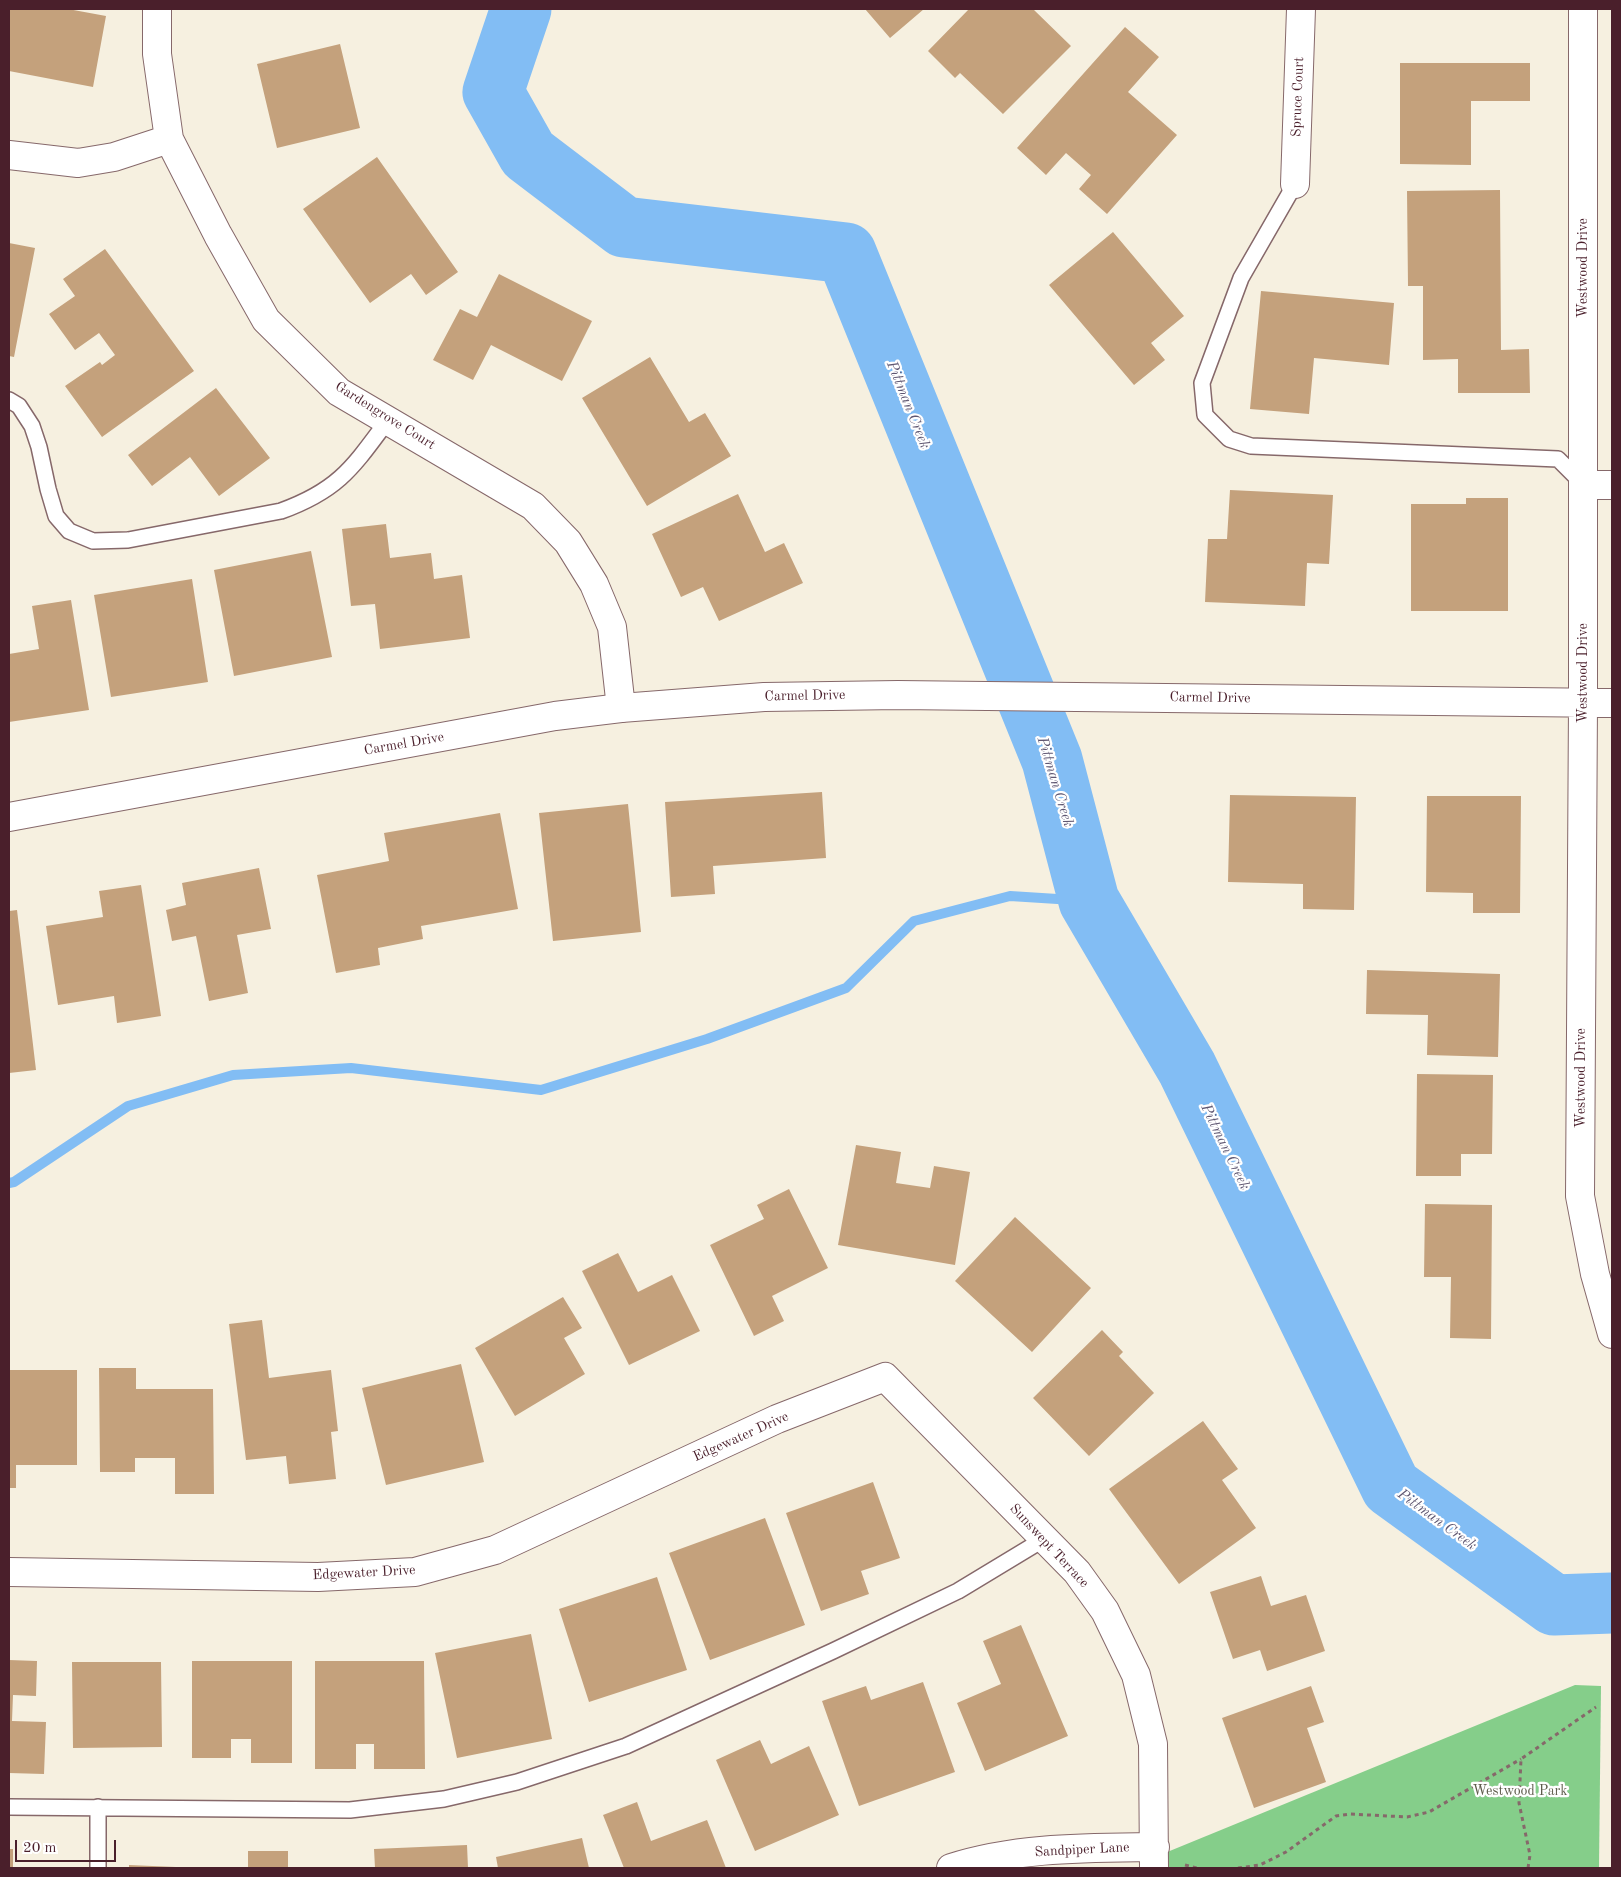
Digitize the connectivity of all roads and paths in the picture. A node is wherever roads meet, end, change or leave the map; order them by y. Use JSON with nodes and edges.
{"nodes":[{"id":1,"x":157,"y":9,"type":"edge"},
{"id":2,"x":1301,"y":9,"type":"edge"},
{"id":3,"x":1583,"y":9,"type":"edge"},
{"id":4,"x":169,"y":139,"type":"junction"},
{"id":5,"x":9,"y":155,"type":"edge"},
{"id":6,"x":1295,"y":184,"type":"joint"},
{"id":7,"x":9,"y":400,"type":"edge"},
{"id":8,"x":388,"y":420,"type":"junction"},
{"id":9,"x":1583,"y":485,"type":"junction"},
{"id":10,"x":1612,"y":485,"type":"edge"},
{"id":11,"x":1583,"y":703,"type":"junction"},
{"id":12,"x":1612,"y":703,"type":"edge"},
{"id":13,"x":621,"y":708,"type":"junction"},
{"id":14,"x":9,"y":817,"type":"edge"},
{"id":15,"x":1612,"y":1334,"type":"edge"},
{"id":16,"x":861,"y":1386,"type":"joint"},
{"id":17,"x":1044,"y":1539,"type":"junction"},
{"id":18,"x":9,"y":1572,"type":"edge"},
{"id":19,"x":1596,"y":1707,"type":"dead end"},
{"id":20,"x":1521,"y":1759,"type":"junction"},
{"id":21,"x":9,"y":1807,"type":"edge"},
{"id":22,"x":98,"y":1807,"type":"junction"},
{"id":23,"x":1154,"y":1857,"type":"edge"},
{"id":24,"x":98,"y":1868,"type":"edge"},
{"id":25,"x":951,"y":1868,"type":"edge"},
{"id":26,"x":1238,"y":1868,"type":"edge"},
{"id":27,"x":1528,"y":1868,"type":"edge"}],
"edges":[{"from":1,"to":4,"type":"street","name":"Gardengrove Court"},
{"from":2,"to":6,"type":"street","name":"Spruce Court"},
{"from":3,"to":9,"type":"street","name":"Westwood Drive"},
{"from":4,"to":5,"type":"street"},
{"from":4,"to":8,"type":"street","name":"Gardengrove Court"},
{"from":6,"to":9,"type":"lane"},
{"from":7,"to":8,"type":"lane"},
{"from":8,"to":13,"type":"street","name":"Gardengrove Court"},
{"from":9,"to":10,"type":"street"},
{"from":9,"to":11,"type":"street","name":"Westwood Drive"},
{"from":11,"to":12,"type":"street","name":"Carmel Drive"},
{"from":11,"to":13,"type":"street","name":"Carmel Drive"},
{"from":11,"to":15,"type":"street","name":"Westwood Drive"},
{"from":13,"to":14,"type":"street","name":"Carmel Drive"},
{"from":16,"to":17,"type":"street","name":"Sunswept Terrace"},
{"from":16,"to":18,"type":"street","name":"Edgewater Drive"},
{"from":17,"to":22,"type":"lane"},
{"from":17,"to":23,"type":"street","name":"Sunswept Terrace"},
{"from":19,"to":20,"type":"path"},
{"from":20,"to":26,"type":"path"},
{"from":20,"to":27,"type":"path"},
{"from":21,"to":22,"type":"lane"},
{"from":22,"to":24,"type":"lane"},
{"from":23,"to":25,"type":"street","name":"Sandpiper Lane"}]}
